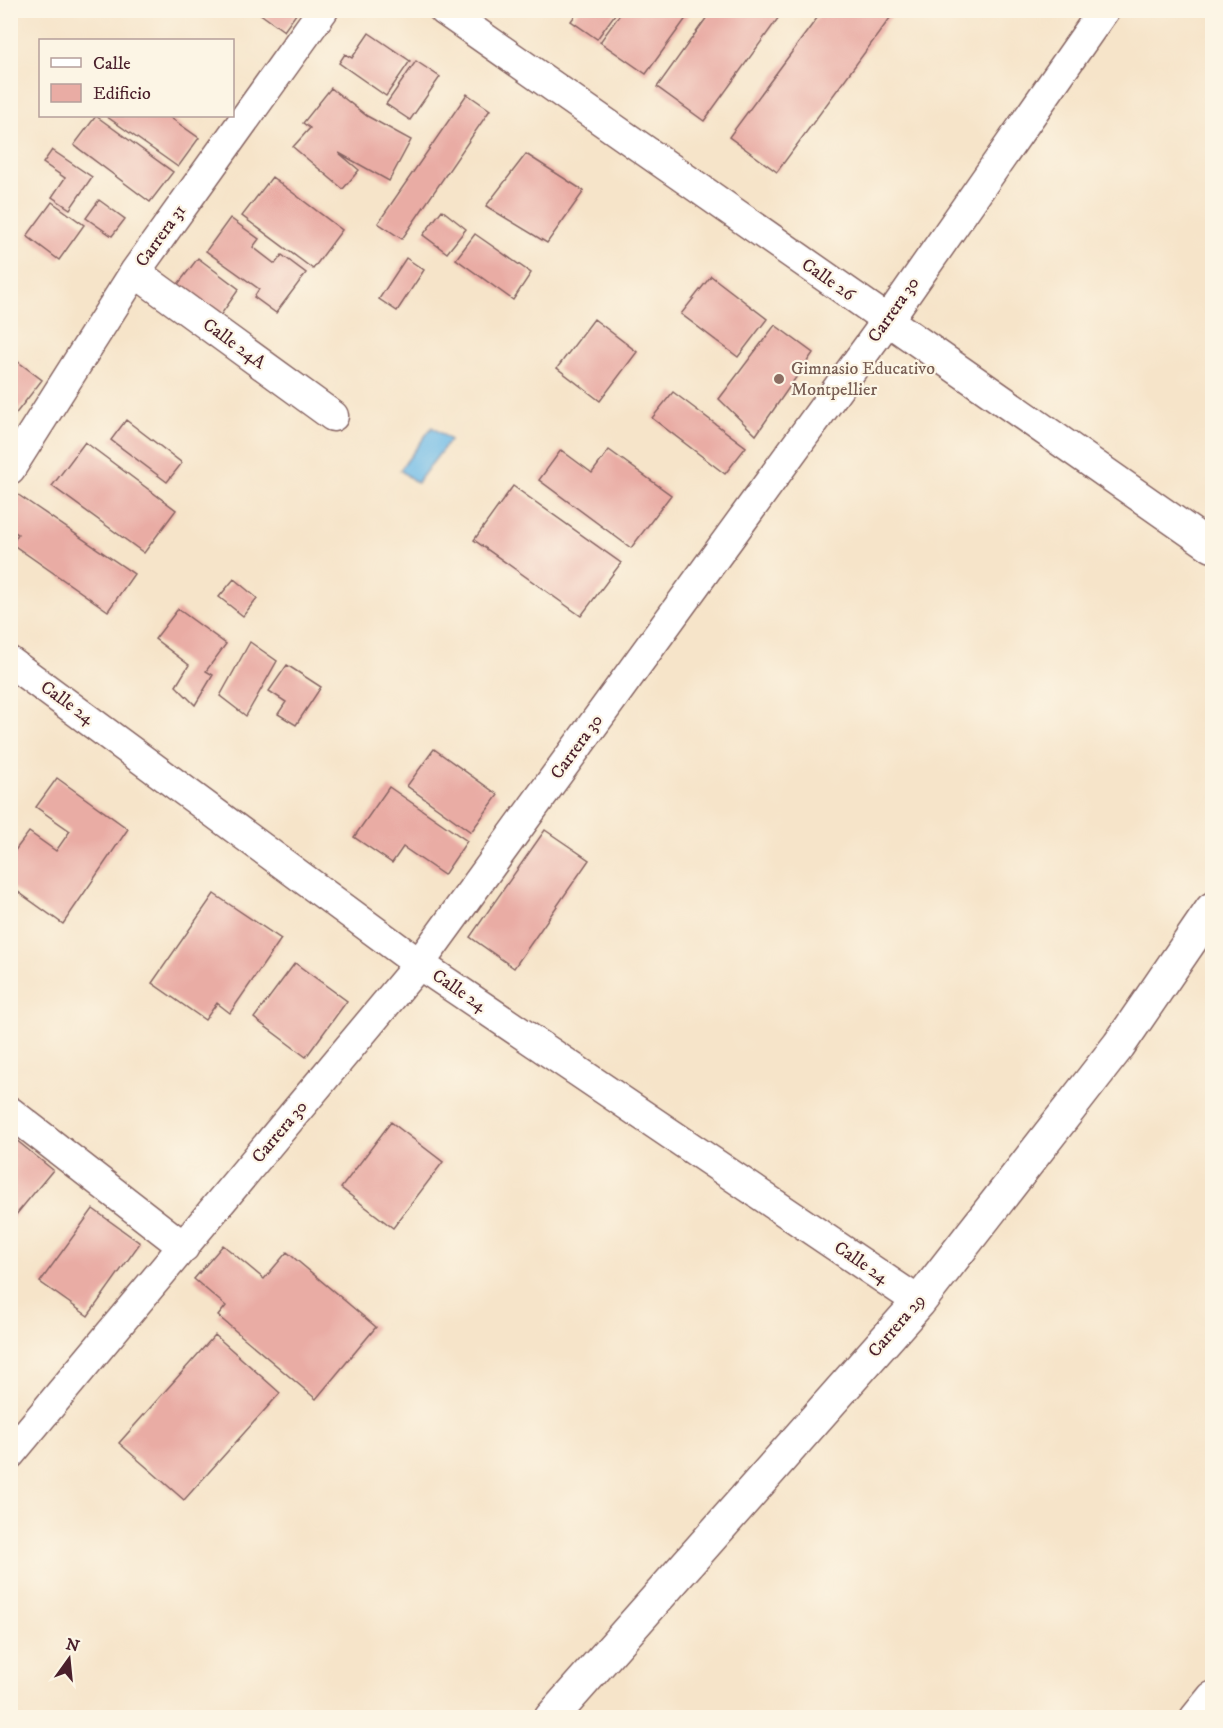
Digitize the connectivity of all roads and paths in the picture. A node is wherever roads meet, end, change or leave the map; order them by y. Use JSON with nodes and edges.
{"nodes":[{"id":1,"x":323,"y":10,"type":"edge"},
{"id":2,"x":444,"y":10,"type":"edge"},
{"id":3,"x":1104,"y":10,"type":"edge"},
{"id":4,"x":135,"y":272,"type":"junction"},
{"id":5,"x":887,"y":321,"type":"junction"},
{"id":6,"x":333,"y":416,"type":"dead end"},
{"id":7,"x":10,"y":469,"type":"edge"},
{"id":8,"x":1212,"y":548,"type":"edge"},
{"id":9,"x":10,"y":662,"type":"edge"},
{"id":10,"x":1212,"y":909,"type":"edge"},
{"id":11,"x":419,"y":964,"type":"junction"},
{"id":12,"x":10,"y":1112,"type":"edge"},
{"id":13,"x":184,"y":1247,"type":"junction"},
{"id":14,"x":919,"y":1302,"type":"junction"},
{"id":15,"x":10,"y":1454,"type":"edge"},
{"id":16,"x":1212,"y":1697,"type":"edge"},
{"id":17,"x":551,"y":1718,"type":"edge"},
{"id":18,"x":1195,"y":1718,"type":"edge"}],
"edges":[{"from":1,"to":4,"type":"street","name":"Carrera 31"},
{"from":2,"to":5,"type":"street","name":"Calle 26"},
{"from":3,"to":5,"type":"street","name":"Carrera 30"},
{"from":4,"to":6,"type":"street","name":"Calle 24A"},
{"from":4,"to":7,"type":"street","name":"Carrera 31"},
{"from":5,"to":8,"type":"street","name":"Calle 26"},
{"from":5,"to":11,"type":"street","name":"Carrera 30"},
{"from":9,"to":11,"type":"street","name":"Calle 24"},
{"from":10,"to":14,"type":"street","name":"Carrera 29"},
{"from":11,"to":13,"type":"street","name":"Carrera 30"},
{"from":11,"to":14,"type":"street","name":"Calle 24"},
{"from":12,"to":13,"type":"street"},
{"from":13,"to":15,"type":"street","name":"Carrera 30"},
{"from":14,"to":17,"type":"street","name":"Carrera 29"},
{"from":16,"to":18,"type":"street"}]}
